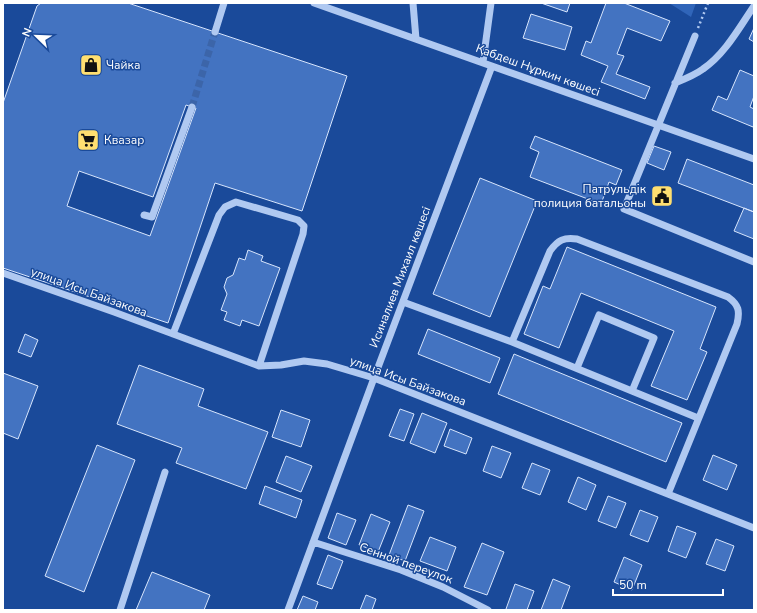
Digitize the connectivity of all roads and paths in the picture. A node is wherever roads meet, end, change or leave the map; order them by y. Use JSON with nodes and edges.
{"nodes":[{"id":1,"x":224,"y":3,"type":"edge"},
{"id":2,"x":314,"y":3,"type":"edge"},
{"id":3,"x":413,"y":3,"type":"edge"},
{"id":4,"x":491,"y":3,"type":"edge"},
{"id":5,"x":708,"y":3,"type":"edge"},
{"id":6,"x":754,"y":6,"type":"edge"},
{"id":7,"x":215,"y":32,"type":"tunnel mouth"},
{"id":8,"x":695,"y":36,"type":"joint"},
{"id":9,"x":416,"y":39,"type":"junction"},
{"id":10,"x":483,"y":62,"type":"junction"},
{"id":11,"x":492,"y":66,"type":"junction"},
{"id":12,"x":676,"y":83,"type":"junction"},
{"id":13,"x":192,"y":107,"type":"tunnel mouth"},
{"id":14,"x":658,"y":125,"type":"junction"},
{"id":15,"x":754,"y":159,"type":"edge"},
{"id":16,"x":144,"y":215,"type":"dead end"},
{"id":17,"x":754,"y":262,"type":"edge"},
{"id":18,"x":3,"y":273,"type":"edge"},
{"id":19,"x":403,"y":302,"type":"junction"},
{"id":20,"x":173,"y":334,"type":"junction"},
{"id":21,"x":512,"y":342,"type":"junction"},
{"id":22,"x":259,"y":366,"type":"junction"},
{"id":23,"x":577,"y":368,"type":"junction"},
{"id":24,"x":374,"y":378,"type":"junction"},
{"id":25,"x":632,"y":391,"type":"junction"},
{"id":26,"x":698,"y":418,"type":"junction"},
{"id":27,"x":165,"y":472,"type":"dead end"},
{"id":28,"x":668,"y":494,"type":"junction"},
{"id":29,"x":754,"y":528,"type":"edge"},
{"id":30,"x":313,"y":542,"type":"junction"},
{"id":31,"x":120,"y":610,"type":"edge"},
{"id":32,"x":288,"y":610,"type":"edge"},
{"id":33,"x":488,"y":610,"type":"edge"}],
"edges":[{"from":1,"to":7,"type":"street"},
{"from":2,"to":9,"type":"street","name":"Қабдеш Нұркин көшесі"},
{"from":3,"to":9,"type":"street"},
{"from":4,"to":10,"type":"street"},
{"from":5,"to":8,"type":"path"},
{"from":6,"to":12,"type":"street"},
{"from":8,"to":12,"type":"street"},
{"from":9,"to":10,"type":"street","name":"Қабдеш Нұркин көшесі"},
{"from":10,"to":11,"type":"street","name":"Қабдеш Нұркин көшесі"},
{"from":11,"to":14,"type":"street","name":"Қабдеш Нұркин көшесі"},
{"from":11,"to":19,"type":"street","name":"Исиналиев Михаил көшесі"},
{"from":12,"to":14,"type":"street"},
{"from":13,"to":16,"type":"street"},
{"from":14,"to":15,"type":"street","name":"Қабдеш Нұркин көшесі"},
{"from":14,"to":17,"type":"street"},
{"from":18,"to":20,"type":"street","name":"улица Исы Байзакова"},
{"from":19,"to":21,"type":"street"},
{"from":19,"to":24,"type":"street","name":"Исиналиев Михаил көшесі"},
{"from":20,"to":22,"type":"street","name":"улица Исы Байзакова"},
{"from":20,"to":22,"type":"street"},
{"from":21,"to":23,"type":"street"},
{"from":21,"to":26,"type":"street"},
{"from":22,"to":24,"type":"street","name":"улица Исы Байзакова"},
{"from":23,"to":25,"type":"street"},
{"from":23,"to":25,"type":"street"},
{"from":24,"to":28,"type":"street","name":"улица Исы Байзакова"},
{"from":24,"to":30,"type":"street","name":"Исиналиев Михаил көшесі"},
{"from":25,"to":26,"type":"street"},
{"from":26,"to":28,"type":"street"},
{"from":27,"to":31,"type":"street"},
{"from":28,"to":29,"type":"street","name":"улица Исы Байзакова"},
{"from":30,"to":32,"type":"street","name":"Исиналиев Михаил көшесі"},
{"from":30,"to":33,"type":"street","name":"Сенной переулок"}]}
